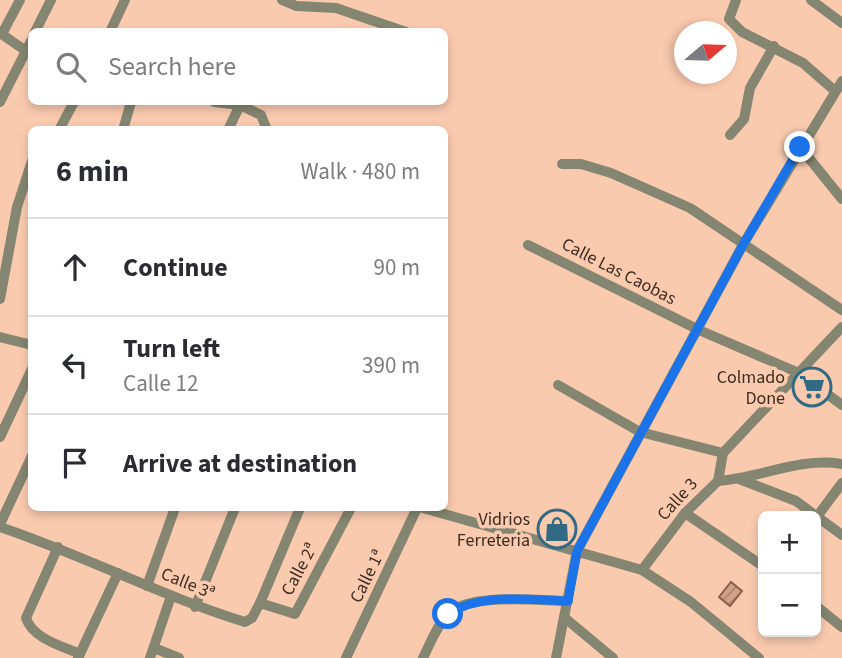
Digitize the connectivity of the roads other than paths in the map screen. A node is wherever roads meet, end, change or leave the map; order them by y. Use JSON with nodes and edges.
{"nodes":[{"id":1,"x":20,"y":0,"type":"edge"},
{"id":2,"x":51,"y":0,"type":"edge"},
{"id":3,"x":125,"y":0,"type":"edge"},
{"id":4,"x":282,"y":0,"type":"edge"},
{"id":5,"x":736,"y":0,"type":"edge"},
{"id":6,"x":811,"y":0,"type":"edge"},
{"id":7,"x":842,"y":23,"type":"edge"},
{"id":8,"x":37,"y":28,"type":"edge"},
{"id":9,"x":112,"y":28,"type":"edge"},
{"id":10,"x":394,"y":28,"type":"edge"},
{"id":11,"x":1,"y":33,"type":"edge"},
{"id":12,"x":774,"y":46,"type":"junction"},
{"id":13,"x":28,"y":47,"type":"edge"},
{"id":14,"x":26,"y":51,"type":"junction"},
{"id":15,"x":842,"y":81,"type":"edge"},
{"id":16,"x":835,"y":92,"type":"junction"},
{"id":17,"x":0,"y":102,"type":"edge"},
{"id":18,"x":72,"y":105,"type":"edge"},
{"id":19,"x":130,"y":105,"type":"edge"},
{"id":20,"x":240,"y":105,"type":"joint"},
{"id":21,"x":61,"y":126,"type":"edge"},
{"id":22,"x":124,"y":126,"type":"edge"},
{"id":23,"x":230,"y":126,"type":"edge"},
{"id":24,"x":265,"y":126,"type":"edge"},
{"id":25,"x":730,"y":135,"type":"dead end"},
{"id":26,"x":800,"y":147,"type":"junction"},
{"id":27,"x":562,"y":164,"type":"dead end"},
{"id":28,"x":28,"y":174,"type":"edge"},
{"id":29,"x":842,"y":199,"type":"edge"},
{"id":30,"x":744,"y":243,"type":"junction"},
{"id":31,"x":528,"y":245,"type":"dead end"},
{"id":32,"x":0,"y":299,"type":"edge"},
{"id":33,"x":842,"y":310,"type":"edge"},
{"id":34,"x":842,"y":327,"type":"edge"},
{"id":35,"x":699,"y":330,"type":"junction"},
{"id":36,"x":0,"y":338,"type":"edge"},
{"id":37,"x":28,"y":344,"type":"edge"},
{"id":38,"x":799,"y":373,"type":"junction"},
{"id":39,"x":28,"y":378,"type":"edge"},
{"id":40,"x":558,"y":385,"type":"dead end"},
{"id":41,"x":842,"y":405,"type":"edge"},
{"id":42,"x":640,"y":432,"type":"junction"},
{"id":43,"x":0,"y":437,"type":"edge"},
{"id":44,"x":723,"y":453,"type":"junction"},
{"id":45,"x":842,"y":464,"type":"edge"},
{"id":46,"x":28,"y":465,"type":"edge"},
{"id":47,"x":739,"y":479,"type":"junction"},
{"id":48,"x":718,"y":481,"type":"junction"},
{"id":49,"x":842,"y":484,"type":"edge"},
{"id":50,"x":174,"y":511,"type":"edge"},
{"id":51,"x":234,"y":511,"type":"edge"},
{"id":52,"x":299,"y":511,"type":"edge"},
{"id":53,"x":349,"y":511,"type":"edge"},
{"id":54,"x":416,"y":511,"type":"edge"},
{"id":55,"x":435,"y":511,"type":"edge"},
{"id":56,"x":809,"y":511,"type":"edge"},
{"id":57,"x":821,"y":512,"type":"edge"},
{"id":58,"x":685,"y":513,"type":"junction"},
{"id":59,"x":821,"y":520,"type":"edge"},
{"id":60,"x":0,"y":526,"type":"edge"},
{"id":61,"x":842,"y":535,"type":"edge"},
{"id":62,"x":58,"y":547,"type":"junction"},
{"id":63,"x":577,"y":551,"type":"junction"},
{"id":64,"x":758,"y":563,"type":"edge"},
{"id":65,"x":642,"y":570,"type":"junction"},
{"id":66,"x":118,"y":573,"type":"junction"},
{"id":67,"x":148,"y":586,"type":"junction"},
{"id":68,"x":171,"y":596,"type":"junction"},
{"id":69,"x":568,"y":601,"type":"junction"},
{"id":70,"x":260,"y":603,"type":"junction"},
{"id":71,"x":195,"y":607,"type":"junction"},
{"id":72,"x":821,"y":610,"type":"edge"},
{"id":73,"x":565,"y":618,"type":"junction"},
{"id":74,"x":842,"y":627,"type":"edge"},
{"id":75,"x":152,"y":653,"type":"edge"},
{"id":76,"x":79,"y":656,"type":"edge"},
{"id":77,"x":179,"y":658,"type":"edge"},
{"id":78,"x":346,"y":658,"type":"edge"},
{"id":79,"x":423,"y":658,"type":"edge"},
{"id":80,"x":556,"y":658,"type":"edge"},
{"id":81,"x":613,"y":658,"type":"edge"},
{"id":82,"x":759,"y":658,"type":"edge"}],
"edges":[{"from":1,"to":11,"type":"street"},
{"from":2,"to":8,"type":"street"},
{"from":3,"to":9,"type":"street"},
{"from":4,"to":10,"type":"street"},
{"from":5,"to":12,"type":"street"},
{"from":6,"to":7,"type":"street"},
{"from":11,"to":14,"type":"street"},
{"from":12,"to":16,"type":"street"},
{"from":12,"to":25,"type":"street"},
{"from":13,"to":14,"type":"street"},
{"from":14,"to":17,"type":"street"},
{"from":15,"to":16,"type":"street"},
{"from":16,"to":26,"type":"street"},
{"from":18,"to":21,"type":"street"},
{"from":19,"to":22,"type":"street"},
{"from":20,"to":23,"type":"street"},
{"from":20,"to":24,"type":"street"},
{"from":26,"to":29,"type":"street"},
{"from":26,"to":30,"type":"street"},
{"from":27,"to":30,"type":"street"},
{"from":28,"to":32,"type":"street"},
{"from":30,"to":33,"type":"street"},
{"from":30,"to":35,"type":"street"},
{"from":31,"to":35,"type":"street","name":"Calle Las Caobas"},
{"from":34,"to":38,"type":"street"},
{"from":35,"to":38,"type":"street","name":"Calle Las Caobas"},
{"from":35,"to":42,"type":"street"},
{"from":36,"to":37,"type":"street"},
{"from":38,"to":41,"type":"street","name":"Calle Las Caobas"},
{"from":38,"to":44,"type":"street"},
{"from":39,"to":43,"type":"street"},
{"from":40,"to":42,"type":"street"},
{"from":42,"to":44,"type":"street"},
{"from":42,"to":63,"type":"street"},
{"from":44,"to":48,"type":"street","name":"Calle 3"},
{"from":45,"to":47,"type":"street"},
{"from":46,"to":60,"type":"street"},
{"from":47,"to":48,"type":"street"},
{"from":47,"to":56,"type":"street"},
{"from":48,"to":58,"type":"street","name":"Calle 3"},
{"from":49,"to":57,"type":"street"},
{"from":50,"to":67,"type":"street"},
{"from":51,"to":71,"type":"street"},
{"from":52,"to":70,"type":"street"},
{"from":53,"to":70,"type":"street","name":"Calle 2ª"},
{"from":54,"to":78,"type":"street","name":"Calle 1ª"},
{"from":55,"to":63,"type":"street"},
{"from":58,"to":64,"type":"street"},
{"from":58,"to":65,"type":"street","name":"Calle 3"},
{"from":59,"to":61,"type":"street"},
{"from":60,"to":62,"type":"street","name":"Calle 3ª"},
{"from":62,"to":66,"type":"street","name":"Calle 3ª"},
{"from":62,"to":76,"type":"street"},
{"from":63,"to":65,"type":"street"},
{"from":63,"to":69,"type":"street"},
{"from":65,"to":82,"type":"street"},
{"from":66,"to":67,"type":"street","name":"Calle 3ª"},
{"from":66,"to":76,"type":"street"},
{"from":67,"to":68,"type":"street","name":"Calle 3ª"},
{"from":68,"to":71,"type":"street","name":"Calle 3ª"},
{"from":68,"to":75,"type":"street"},
{"from":69,"to":73,"type":"street"},
{"from":69,"to":79,"type":"street"},
{"from":70,"to":71,"type":"street","name":"Calle 3ª"},
{"from":72,"to":74,"type":"street"},
{"from":73,"to":80,"type":"street"},
{"from":73,"to":81,"type":"street"},
{"from":75,"to":77,"type":"street"}]}
